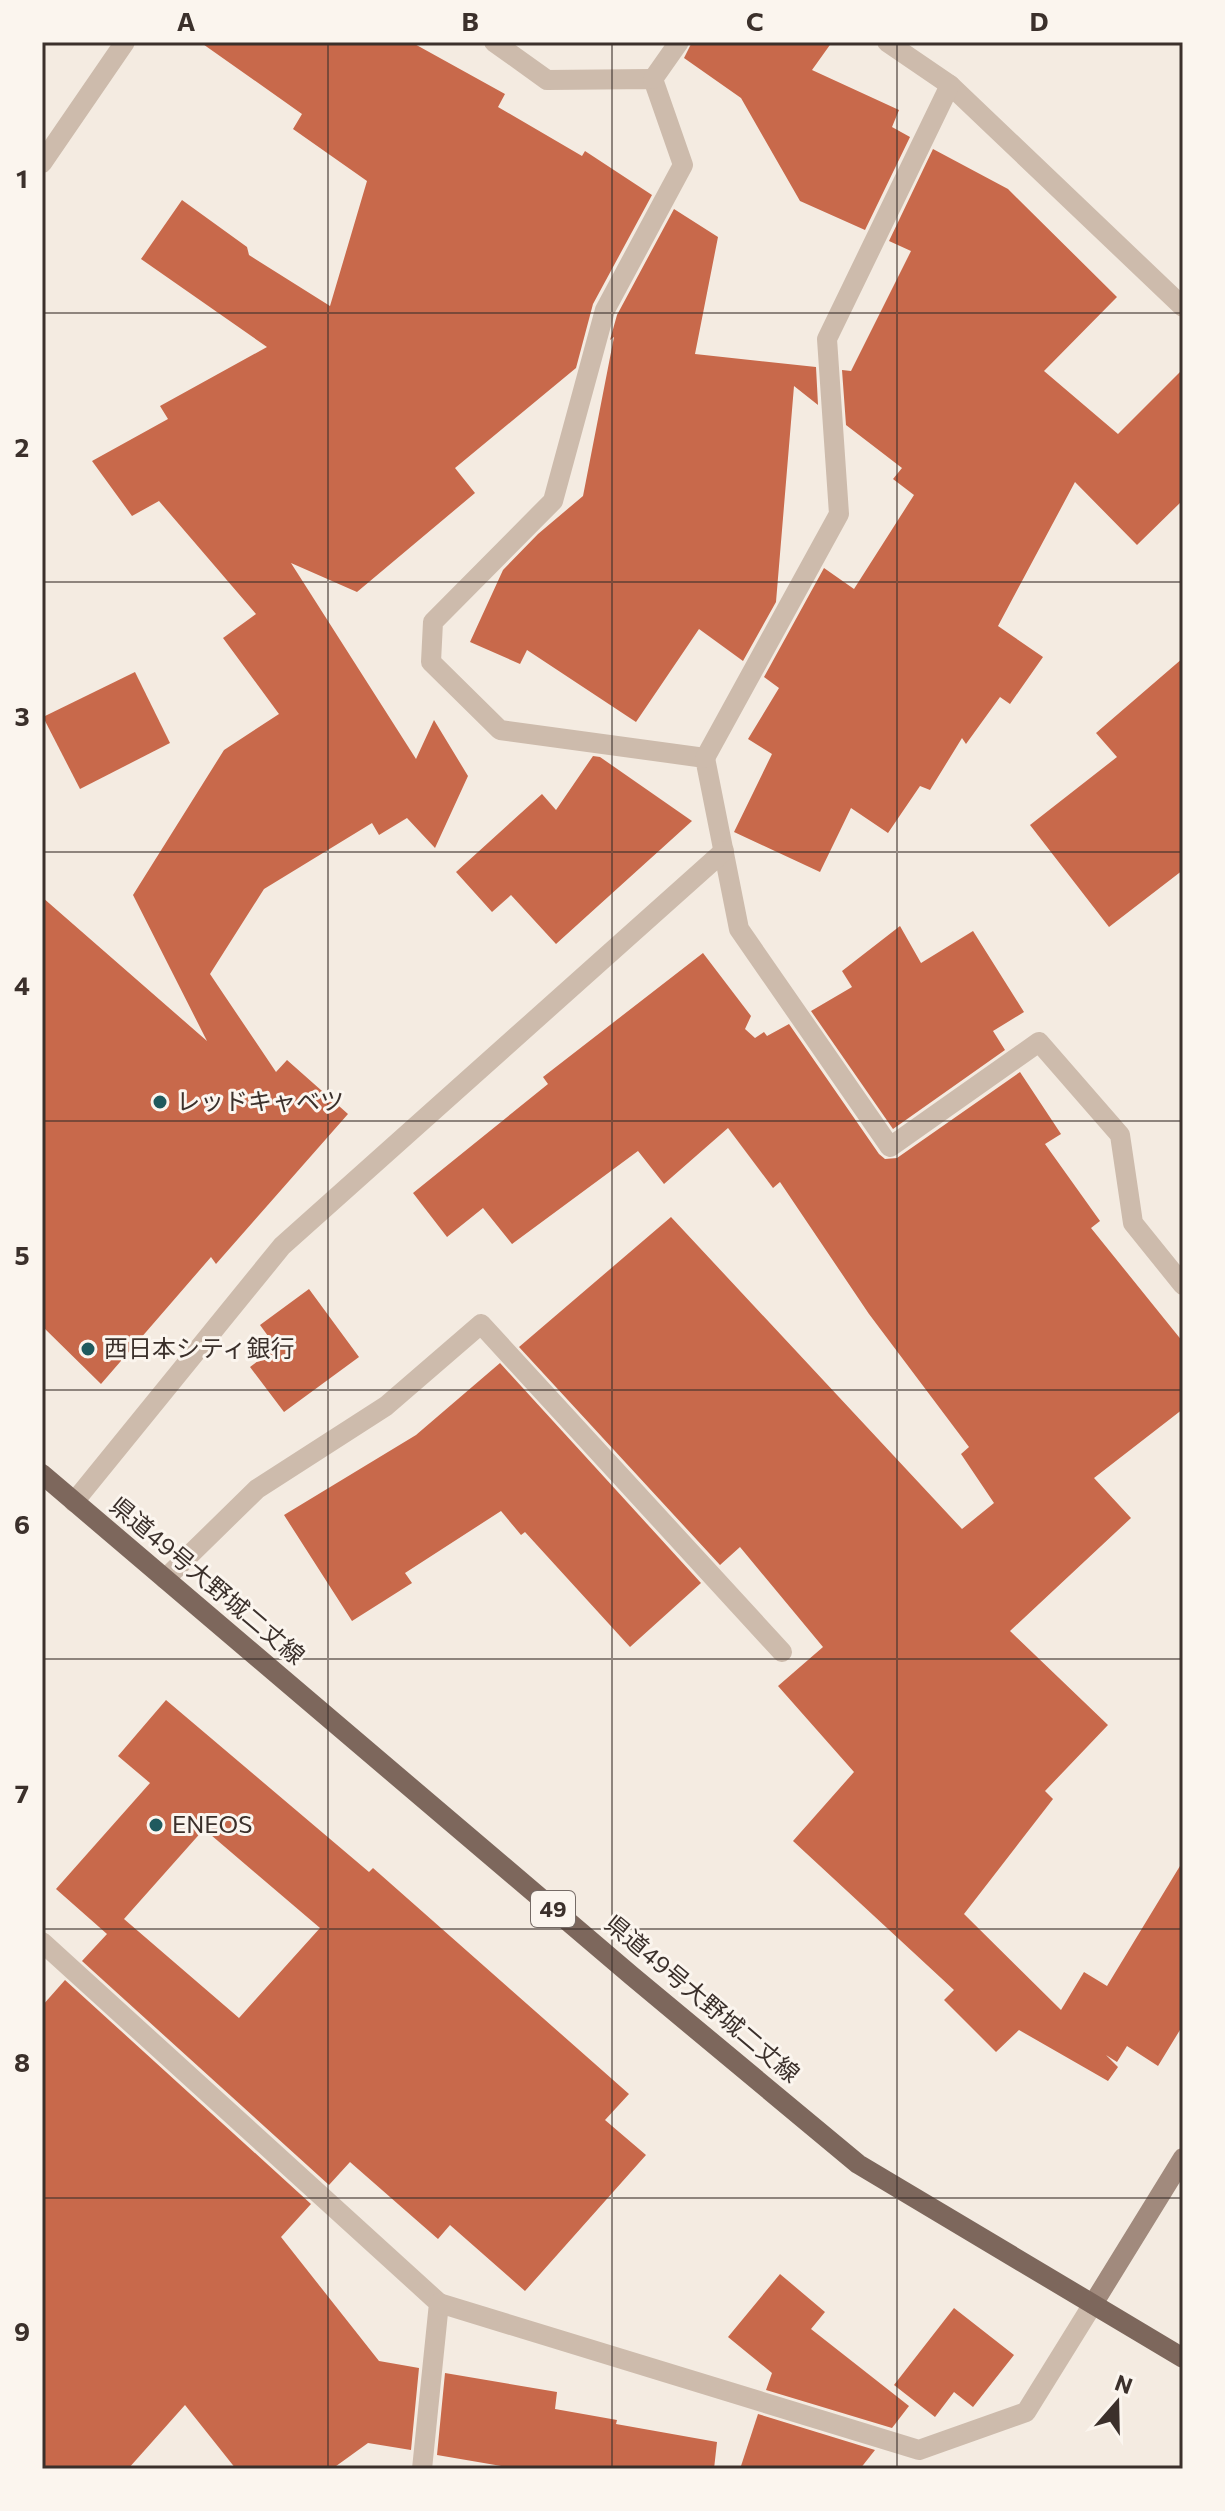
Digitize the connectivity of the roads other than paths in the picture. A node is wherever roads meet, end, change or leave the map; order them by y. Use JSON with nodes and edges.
{"nodes":[{"id":1,"x":125,"y":42,"type":"edge"},
{"id":2,"x":494,"y":42,"type":"edge"},
{"id":3,"x":679,"y":42,"type":"edge"},
{"id":4,"x":887,"y":42,"type":"edge"},
{"id":5,"x":653,"y":79,"type":"junction"},
{"id":6,"x":950,"y":85,"type":"junction"},
{"id":7,"x":42,"y":163,"type":"edge"},
{"id":8,"x":1183,"y":307,"type":"edge"},
{"id":9,"x":705,"y":758,"type":"junction"},
{"id":10,"x":724,"y":851,"type":"junction"},
{"id":11,"x":1183,"y":1285,"type":"edge"},
{"id":12,"x":42,"y":1474,"type":"edge"},
{"id":13,"x":74,"y":1502,"type":"junction"},
{"id":14,"x":165,"y":1579,"type":"junction"},
{"id":15,"x":782,"y":1652,"type":"dead end"},
{"id":16,"x":42,"y":1942,"type":"edge"},
{"id":17,"x":1183,"y":2158,"type":"edge"},
{"id":18,"x":439,"y":2303,"type":"junction"},
{"id":19,"x":1093,"y":2304,"type":"junction"},
{"id":20,"x":1183,"y":2358,"type":"edge"},
{"id":21,"x":422,"y":2469,"type":"edge"}],
"edges":[{"from":1,"to":7,"type":"street"},
{"from":2,"to":5,"type":"street"},
{"from":3,"to":5,"type":"street"},
{"from":4,"to":6,"type":"street"},
{"from":5,"to":9,"type":"street"},
{"from":6,"to":8,"type":"street"},
{"from":6,"to":9,"type":"street"},
{"from":9,"to":10,"type":"street"},
{"from":10,"to":11,"type":"street"},
{"from":10,"to":13,"type":"street"},
{"from":12,"to":13,"type":"main road","name":"県道49号大野城二丈線","number":"49"},
{"from":13,"to":14,"type":"main road","name":"県道49号大野城二丈線","number":"49"},
{"from":14,"to":15,"type":"street"},
{"from":14,"to":19,"type":"main road","name":"県道49号大野城二丈線","number":"49"},
{"from":16,"to":18,"type":"street"},
{"from":17,"to":19,"type":"main road"},
{"from":18,"to":19,"type":"street"},
{"from":18,"to":21,"type":"street"},
{"from":19,"to":20,"type":"main road","name":"県道49号大野城二丈線","number":"49"}]}
